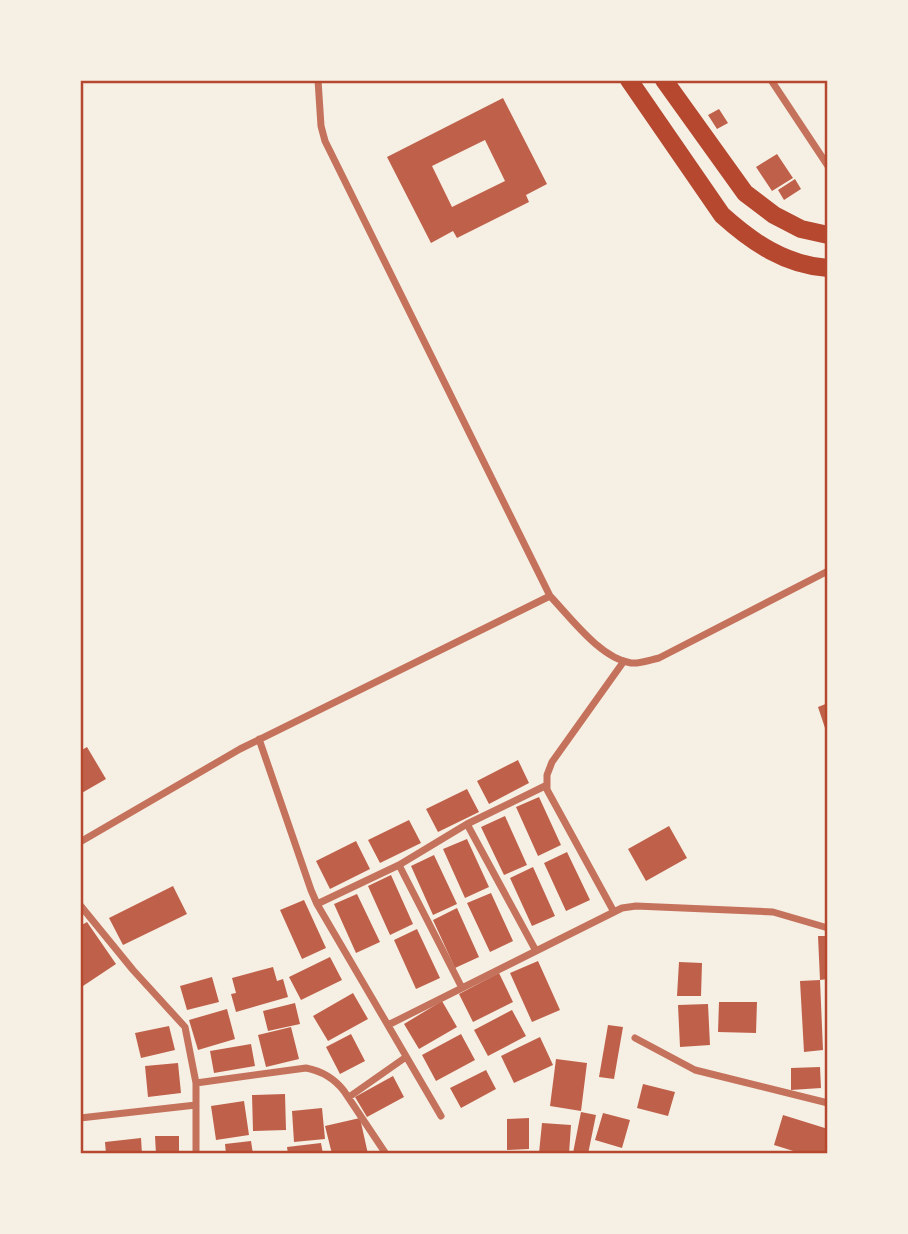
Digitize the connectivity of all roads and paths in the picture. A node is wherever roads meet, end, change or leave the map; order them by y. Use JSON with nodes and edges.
{"nodes":[{"id":1,"x":318,"y":80,"type":"edge"},
{"id":2,"x":629,"y":80,"type":"edge"},
{"id":3,"x":664,"y":80,"type":"edge"},
{"id":4,"x":771,"y":80,"type":"edge"},
{"id":5,"x":828,"y":166,"type":"edge"},
{"id":6,"x":828,"y":235,"type":"edge"},
{"id":7,"x":828,"y":268,"type":"edge"},
{"id":8,"x":828,"y":571,"type":"edge"},
{"id":9,"x":550,"y":596,"type":"junction"},
{"id":10,"x":624,"y":661,"type":"junction"},
{"id":11,"x":260,"y":739,"type":"junction"},
{"id":12,"x":545,"y":786,"type":"junction"},
{"id":13,"x":467,"y":824,"type":"junction"},
{"id":14,"x":80,"y":842,"type":"edge"},
{"id":15,"x":398,"y":865,"type":"junction"},
{"id":16,"x":317,"y":904,"type":"junction"},
{"id":17,"x":80,"y":905,"type":"edge"},
{"id":18,"x":614,"y":912,"type":"junction"},
{"id":19,"x":828,"y":928,"type":"edge"},
{"id":20,"x":536,"y":951,"type":"junction"},
{"id":21,"x":461,"y":988,"type":"junction"},
{"id":22,"x":388,"y":1025,"type":"junction"},
{"id":23,"x":635,"y":1038,"type":"dead end"},
{"id":24,"x":406,"y":1057,"type":"junction"},
{"id":25,"x":196,"y":1083,"type":"junction"},
{"id":26,"x":349,"y":1097,"type":"junction"},
{"id":27,"x":828,"y":1103,"type":"edge"},
{"id":28,"x":196,"y":1105,"type":"junction"},
{"id":29,"x":441,"y":1116,"type":"dead end"},
{"id":30,"x":80,"y":1118,"type":"edge"},
{"id":31,"x":196,"y":1153,"type":"edge"},
{"id":32,"x":386,"y":1153,"type":"edge"}],
"edges":[{"from":1,"to":9,"type":"street"},
{"from":2,"to":7,"type":"main road"},
{"from":3,"to":6,"type":"main road"},
{"from":4,"to":5,"type":"street"},
{"from":8,"to":10,"type":"street"},
{"from":9,"to":10,"type":"street"},
{"from":9,"to":11,"type":"street"},
{"from":10,"to":12,"type":"street"},
{"from":11,"to":14,"type":"street"},
{"from":11,"to":16,"type":"street"},
{"from":12,"to":13,"type":"street"},
{"from":12,"to":18,"type":"street"},
{"from":13,"to":15,"type":"street"},
{"from":13,"to":20,"type":"street"},
{"from":15,"to":16,"type":"street"},
{"from":15,"to":21,"type":"street"},
{"from":16,"to":22,"type":"street"},
{"from":17,"to":25,"type":"street"},
{"from":18,"to":19,"type":"street"},
{"from":18,"to":20,"type":"street"},
{"from":20,"to":21,"type":"street"},
{"from":21,"to":22,"type":"street"},
{"from":22,"to":24,"type":"street"},
{"from":23,"to":27,"type":"street"},
{"from":24,"to":26,"type":"street"},
{"from":24,"to":29,"type":"street"},
{"from":25,"to":26,"type":"street"},
{"from":25,"to":28,"type":"street"},
{"from":26,"to":32,"type":"street"},
{"from":28,"to":30,"type":"street"},
{"from":28,"to":31,"type":"street"}]}
